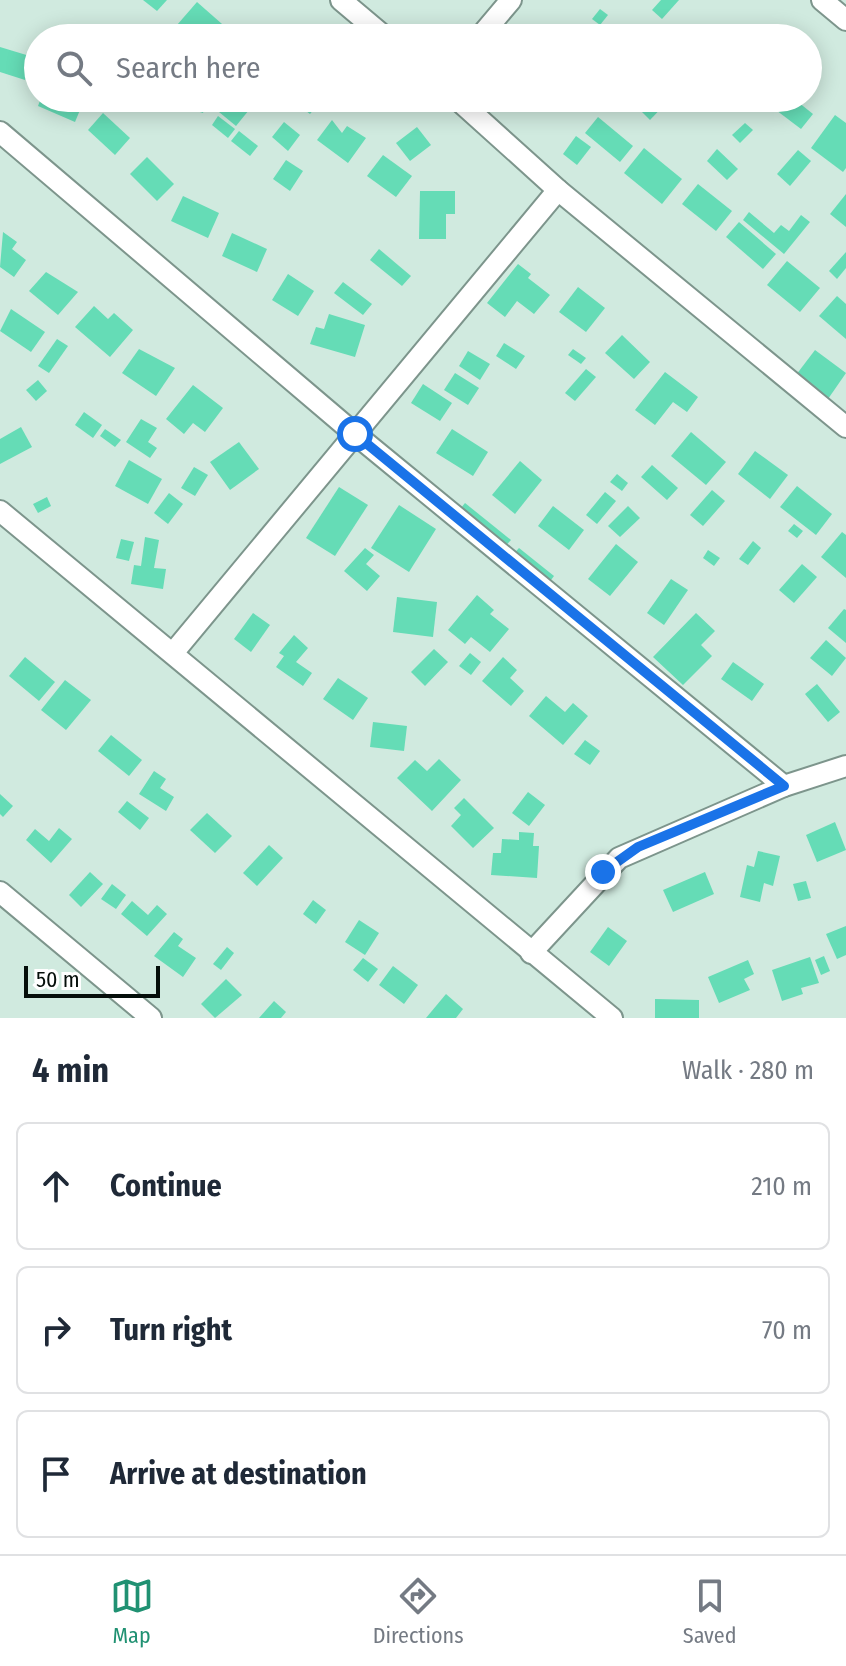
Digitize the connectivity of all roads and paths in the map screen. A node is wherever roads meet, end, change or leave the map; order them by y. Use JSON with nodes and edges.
{"nodes":[{"id":1,"x":341,"y":0,"type":"edge"},
{"id":2,"x":511,"y":0,"type":"edge"},
{"id":3,"x":822,"y":0,"type":"edge"},
{"id":4,"x":846,"y":20,"type":"edge"},
{"id":5,"x":369,"y":24,"type":"edge"},
{"id":6,"x":491,"y":24,"type":"edge"},
{"id":7,"x":472,"y":112,"type":"edge"},
{"id":8,"x":0,"y":132,"type":"edge"},
{"id":9,"x":558,"y":190,"type":"junction"},
{"id":10,"x":846,"y":427,"type":"edge"},
{"id":11,"x":355,"y":434,"type":"junction"},
{"id":12,"x":0,"y":511,"type":"edge"},
{"id":13,"x":173,"y":653,"type":"junction"},
{"id":14,"x":846,"y":766,"type":"edge"},
{"id":15,"x":784,"y":786,"type":"junction"},
{"id":16,"x":0,"y":892,"type":"edge"},
{"id":17,"x":531,"y":953,"type":"junction"},
{"id":18,"x":151,"y":1018,"type":"edge"},
{"id":19,"x":612,"y":1018,"type":"edge"}],
"edges":[{"from":1,"to":5,"type":"street"},
{"from":2,"to":6,"type":"street"},
{"from":3,"to":4,"type":"street"},
{"from":7,"to":9,"type":"street"},
{"from":8,"to":11,"type":"street"},
{"from":9,"to":10,"type":"street"},
{"from":9,"to":11,"type":"street"},
{"from":11,"to":13,"type":"street"},
{"from":11,"to":15,"type":"street"},
{"from":12,"to":13,"type":"street"},
{"from":13,"to":17,"type":"street"},
{"from":14,"to":15,"type":"street"},
{"from":15,"to":17,"type":"street"},
{"from":16,"to":18,"type":"street"},
{"from":17,"to":19,"type":"street"}]}
